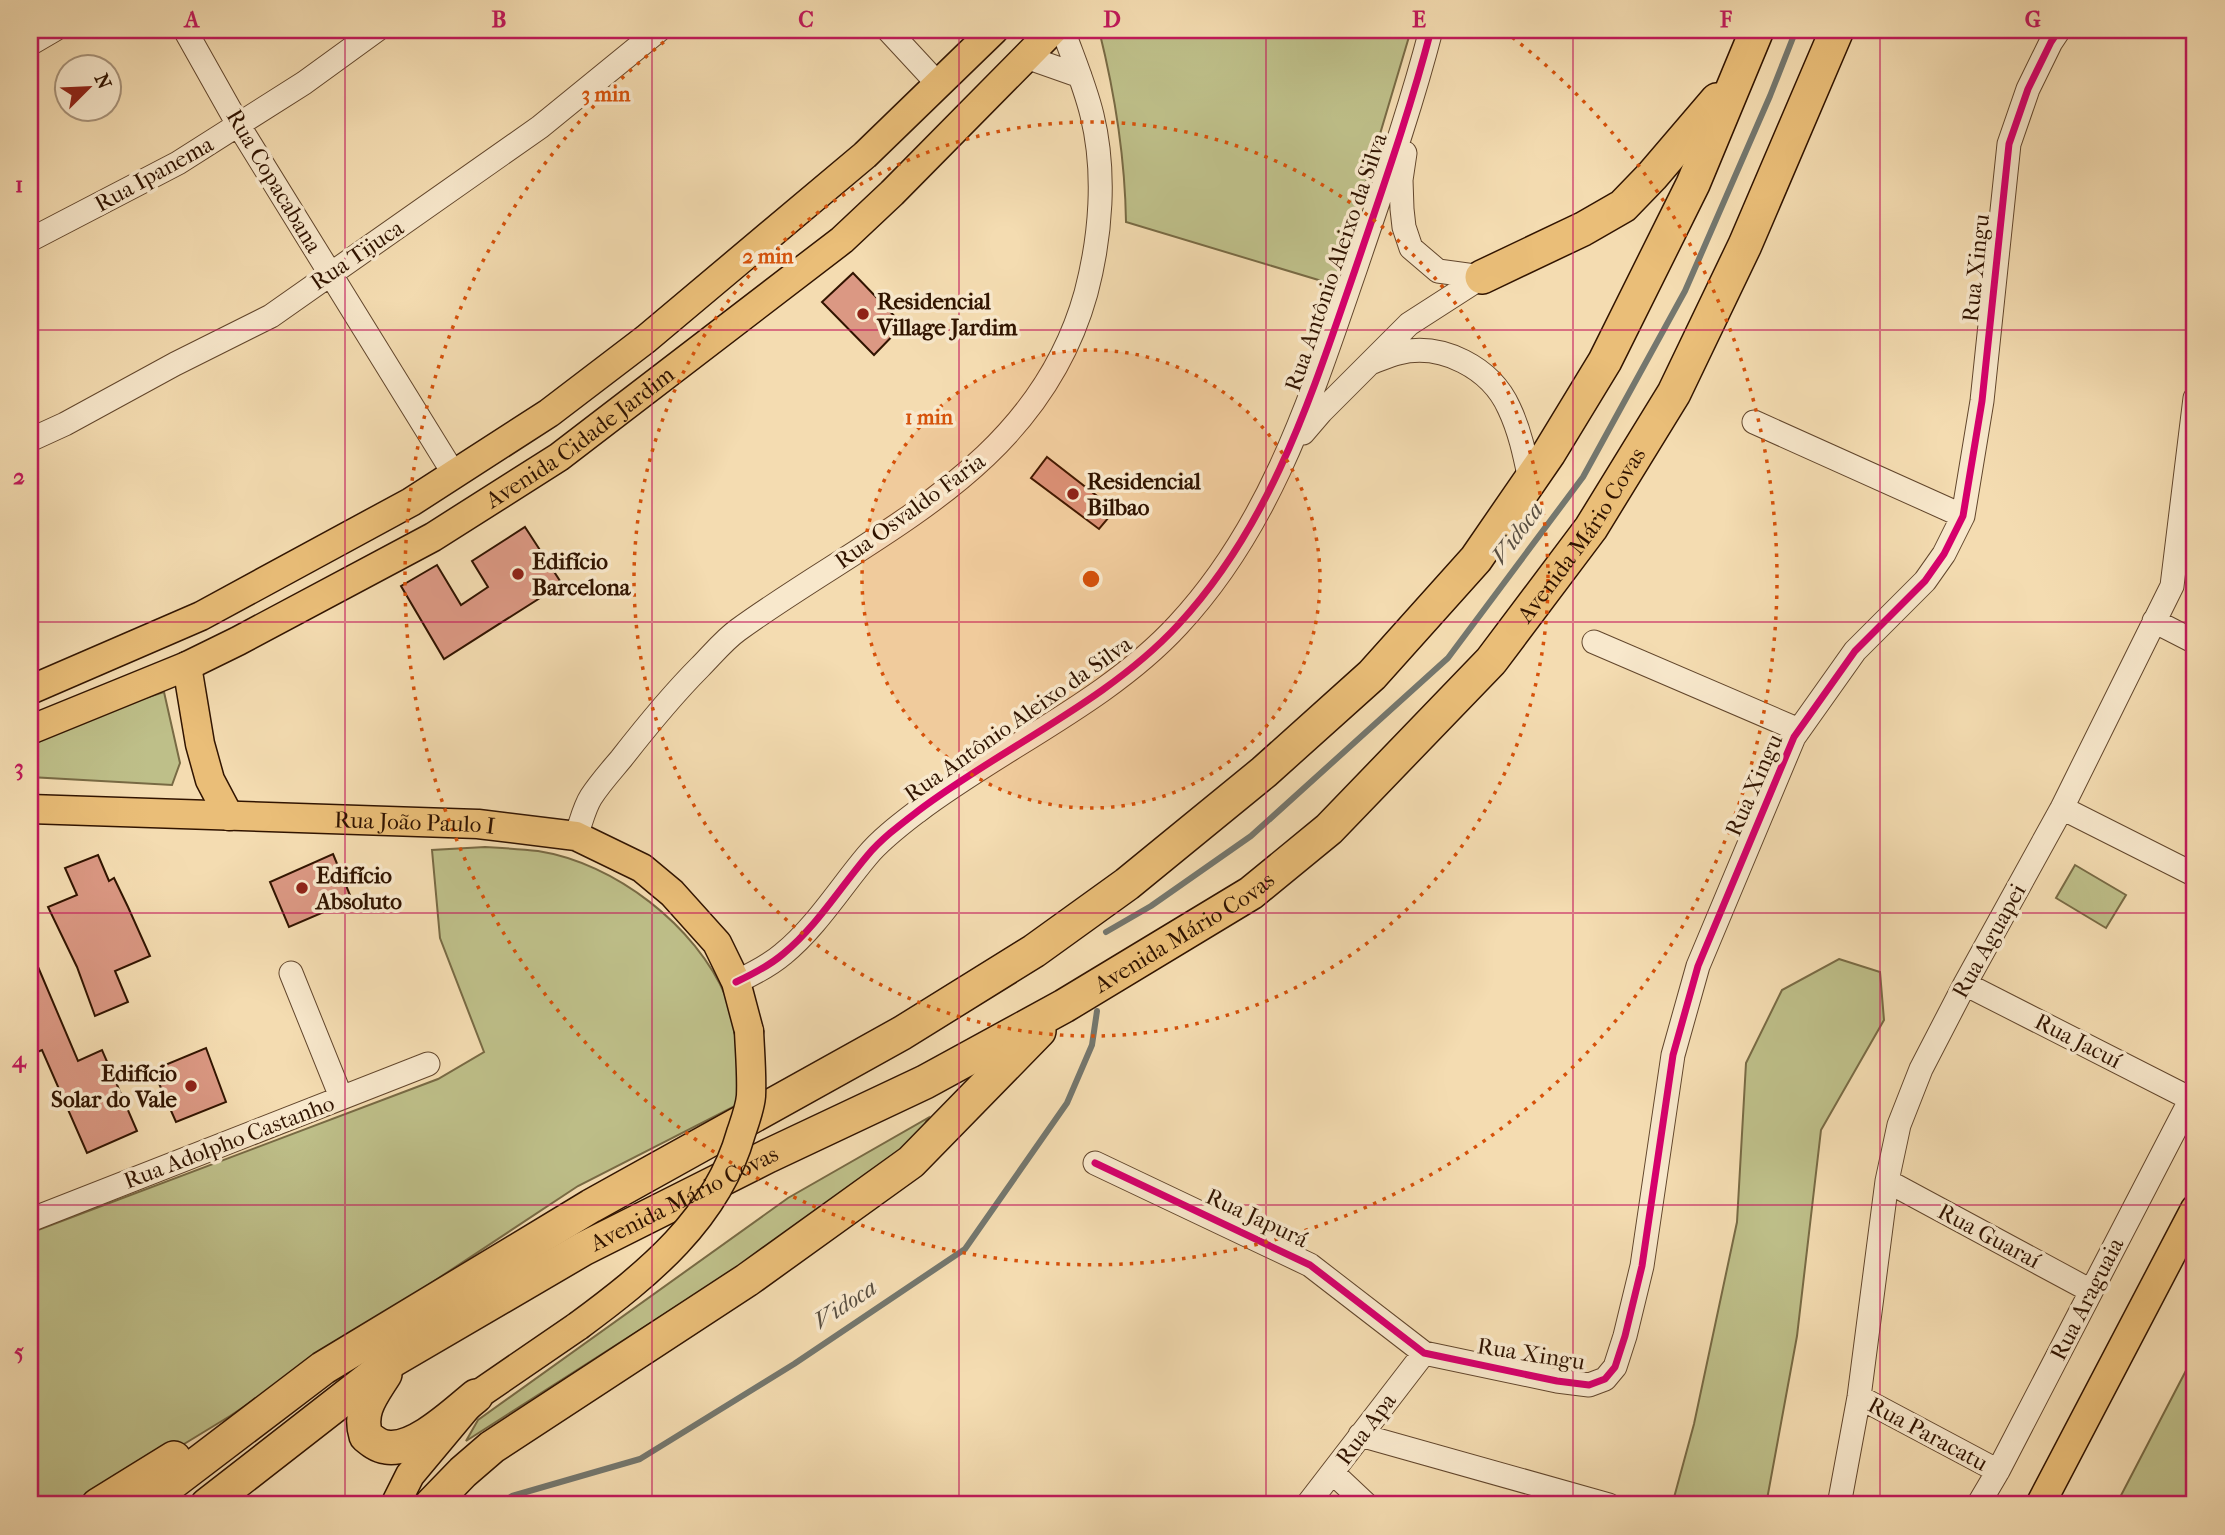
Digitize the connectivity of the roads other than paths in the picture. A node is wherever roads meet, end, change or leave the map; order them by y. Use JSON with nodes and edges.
{"nodes":[{"id":1,"x":54,"y":30,"type":"edge"},
{"id":2,"x":184,"y":30,"type":"edge"},
{"id":3,"x":377,"y":30,"type":"edge"},
{"id":4,"x":659,"y":30,"type":"edge"},
{"id":5,"x":888,"y":30,"type":"edge"},
{"id":6,"x":994,"y":30,"type":"edge"},
{"id":7,"x":1053,"y":30,"type":"edge"},
{"id":8,"x":1063,"y":30,"type":"edge"},
{"id":9,"x":1431,"y":30,"type":"edge"},
{"id":10,"x":1756,"y":30,"type":"edge"},
{"id":11,"x":1837,"y":30,"type":"edge"},
{"id":12,"x":2049,"y":34,"type":"edge"},
{"id":13,"x":30,"y":44,"type":"edge"},
{"id":14,"x":1026,"y":57,"type":"junction"},
{"id":15,"x":1744,"y":64,"type":"junction"},
{"id":16,"x":1080,"y":76,"type":"junction"},
{"id":17,"x":938,"y":84,"type":"junction"},
{"id":18,"x":1413,"y":101,"type":"junction"},
{"id":19,"x":239,"y":126,"type":"junction"},
{"id":20,"x":30,"y":240,"type":"edge"},
{"id":21,"x":330,"y":272,"type":"junction"},
{"id":22,"x":1482,"y":277,"type":"junction"},
{"id":23,"x":1367,"y":364,"type":"junction"},
{"id":24,"x":2195,"y":399,"type":"edge"},
{"id":25,"x":1754,"y":422,"type":"dead end"},
{"id":26,"x":30,"y":440,"type":"edge"},
{"id":27,"x":1288,"y":451,"type":"junction"},
{"id":28,"x":454,"y":474,"type":"junction"},
{"id":29,"x":1530,"y":480,"type":"junction"},
{"id":30,"x":411,"y":502,"type":"junction"},
{"id":31,"x":1964,"y":516,"type":"junction"},
{"id":32,"x":433,"y":537,"type":"junction"},
{"id":33,"x":2154,"y":621,"type":"junction"},
{"id":34,"x":1594,"y":642,"type":"dead end"},
{"id":35,"x":2195,"y":642,"type":"edge"},
{"id":36,"x":187,"y":666,"type":"junction"},
{"id":37,"x":30,"y":690,"type":"edge"},
{"id":38,"x":30,"y":730,"type":"edge"},
{"id":39,"x":1799,"y":730,"type":"junction"},
{"id":40,"x":2062,"y":808,"type":"junction"},
{"id":41,"x":30,"y":809,"type":"edge"},
{"id":42,"x":229,"y":816,"type":"junction"},
{"id":43,"x":576,"y":836,"type":"junction"},
{"id":44,"x":2195,"y":875,"type":"edge"},
{"id":45,"x":291,"y":972,"type":"dead end"},
{"id":46,"x":736,"y":982,"type":"junction"},
{"id":47,"x":1965,"y":984,"type":"junction"},
{"id":48,"x":1064,"y":1006,"type":"junction"},
{"id":49,"x":428,"y":1063,"type":"dead end"},
{"id":50,"x":2193,"y":1095,"type":"edge"},
{"id":51,"x":341,"y":1097,"type":"junction"},
{"id":52,"x":1095,"y":1163,"type":"dead end"},
{"id":53,"x":1887,"y":1181,"type":"junction"},
{"id":54,"x":2195,"y":1209,"type":"edge"},
{"id":55,"x":30,"y":1220,"type":"edge"},
{"id":56,"x":2091,"y":1291,"type":"junction"},
{"id":57,"x":1424,"y":1353,"type":"junction"},
{"id":58,"x":393,"y":1360,"type":"junction"},
{"id":59,"x":323,"y":1368,"type":"junction"},
{"id":60,"x":476,"y":1396,"type":"junction"},
{"id":61,"x":1859,"y":1397,"type":"junction"},
{"id":62,"x":1360,"y":1435,"type":"junction"},
{"id":63,"x":1998,"y":1471,"type":"junction"},
{"id":64,"x":1333,"y":1473,"type":"junction"},
{"id":65,"x":98,"y":1505,"type":"edge"},
{"id":66,"x":143,"y":1505,"type":"edge"},
{"id":67,"x":207,"y":1505,"type":"edge"},
{"id":68,"x":395,"y":1505,"type":"edge"},
{"id":69,"x":431,"y":1505,"type":"edge"},
{"id":70,"x":1307,"y":1505,"type":"edge"},
{"id":71,"x":1367,"y":1505,"type":"edge"},
{"id":72,"x":1609,"y":1505,"type":"edge"},
{"id":73,"x":1839,"y":1505,"type":"edge"},
{"id":74,"x":1978,"y":1505,"type":"edge"},
{"id":75,"x":2040,"y":1505,"type":"edge"}],
"edges":[{"from":1,"to":13,"type":"street"},
{"from":2,"to":19,"type":"street","name":"Rua Copacabana"},
{"from":3,"to":19,"type":"street","name":"Rua Ipanema"},
{"from":4,"to":21,"type":"street","name":"Rua Tijuca"},
{"from":5,"to":17,"type":"street"},
{"from":6,"to":17,"type":"main road","name":"Avenida Cidade Jardim"},
{"from":7,"to":14,"type":"main road","name":"Avenida Cidade Jardim"},
{"from":8,"to":16,"type":"street","name":"Rua Osvaldo Faria"},
{"from":9,"to":18,"type":"street"},
{"from":10,"to":15,"type":"highway","name":"Avenida Mário Covas"},
{"from":11,"to":48,"type":"highway","name":"Avenida Mário Covas"},
{"from":12,"to":31,"type":"street","name":"Rua Xingu"},
{"from":14,"to":16,"type":"street"},
{"from":14,"to":32,"type":"main road","name":"Avenida Cidade Jardim"},
{"from":15,"to":22,"type":"highway"},
{"from":15,"to":29,"type":"highway","name":"Avenida Mário Covas"},
{"from":16,"to":43,"type":"street","name":"Rua Osvaldo Faria"},
{"from":17,"to":28,"type":"main road","name":"Avenida Cidade Jardim"},
{"from":18,"to":22,"type":"street"},
{"from":18,"to":27,"type":"street","name":"Rua Antônio Aleixo da Silva"},
{"from":19,"to":20,"type":"street","name":"Rua Ipanema"},
{"from":19,"to":21,"type":"street","name":"Rua Copacabana"},
{"from":21,"to":26,"type":"street","name":"Rua Tijuca"},
{"from":21,"to":28,"type":"street","name":"Rua Copacabana"},
{"from":22,"to":23,"type":"street"},
{"from":23,"to":27,"type":"street"},
{"from":23,"to":29,"type":"street"},
{"from":24,"to":33,"type":"street","name":"Rua Aguapei"},
{"from":25,"to":31,"type":"street"},
{"from":27,"to":46,"type":"street","name":"Rua Antônio Aleixo da Silva"},
{"from":28,"to":30,"type":"main road","name":"Avenida Cidade Jardim"},
{"from":29,"to":59,"type":"highway","name":"Avenida Mário Covas"},
{"from":30,"to":32,"type":"main road"},
{"from":30,"to":37,"type":"main road","name":"Avenida Cidade Jardim"},
{"from":31,"to":39,"type":"street","name":"Rua Xingu"},
{"from":32,"to":36,"type":"main road","name":"Avenida Cidade Jardim"},
{"from":33,"to":35,"type":"street"},
{"from":33,"to":40,"type":"street","name":"Rua Aguapei"},
{"from":34,"to":39,"type":"street"},
{"from":36,"to":38,"type":"main road","name":"Avenida Cidade Jardim"},
{"from":36,"to":42,"type":"main road"},
{"from":39,"to":57,"type":"street","name":"Rua Xingu"},
{"from":40,"to":44,"type":"street"},
{"from":40,"to":47,"type":"street","name":"Rua Aguapei"},
{"from":41,"to":42,"type":"main road","name":"Rua João Paulo I"},
{"from":42,"to":43,"type":"main road","name":"Rua João Paulo I"},
{"from":43,"to":46,"type":"main road","name":"Rua João Paulo I"},
{"from":45,"to":51,"type":"street"},
{"from":46,"to":60,"type":"main road","name":"Rua João Paulo I","bridge":true},
{"from":47,"to":50,"type":"street","name":"Rua Jacuí"},
{"from":47,"to":53,"type":"street","name":"Rua Aguapei"},
{"from":48,"to":58,"type":"highway","name":"Avenida Mário Covas"},
{"from":48,"to":69,"type":"highway"},
{"from":49,"to":51,"type":"street","name":"Rua Adolpho Castanho"},
{"from":50,"to":56,"type":"street","name":"Rua Araguaia"},
{"from":51,"to":55,"type":"street","name":"Rua Adolpho Castanho"},
{"from":52,"to":57,"type":"street","name":"Rua Japurá"},
{"from":53,"to":56,"type":"street","name":"Rua Guaraí"},
{"from":53,"to":61,"type":"street","name":"Rua Aguapei"},
{"from":54,"to":75,"type":"main road"},
{"from":56,"to":63,"type":"street","name":"Rua Araguaia"},
{"from":57,"to":62,"type":"street","name":"Rua Apa"},
{"from":58,"to":60,"type":"highway"},
{"from":58,"to":67,"type":"highway","name":"Avenida Mário Covas"},
{"from":59,"to":65,"type":"highway"},
{"from":59,"to":66,"type":"highway","name":"Avenida Mário Covas"},
{"from":60,"to":68,"type":"main road"},
{"from":61,"to":63,"type":"street","name":"Rua Paracatu"},
{"from":61,"to":73,"type":"street","name":"Rua Aguapei"},
{"from":62,"to":64,"type":"street","name":"Rua Apa"},
{"from":62,"to":72,"type":"street"},
{"from":63,"to":74,"type":"street","name":"Rua Araguaia"},
{"from":64,"to":70,"type":"street","name":"Rua Apa"},
{"from":64,"to":71,"type":"street"}]}
